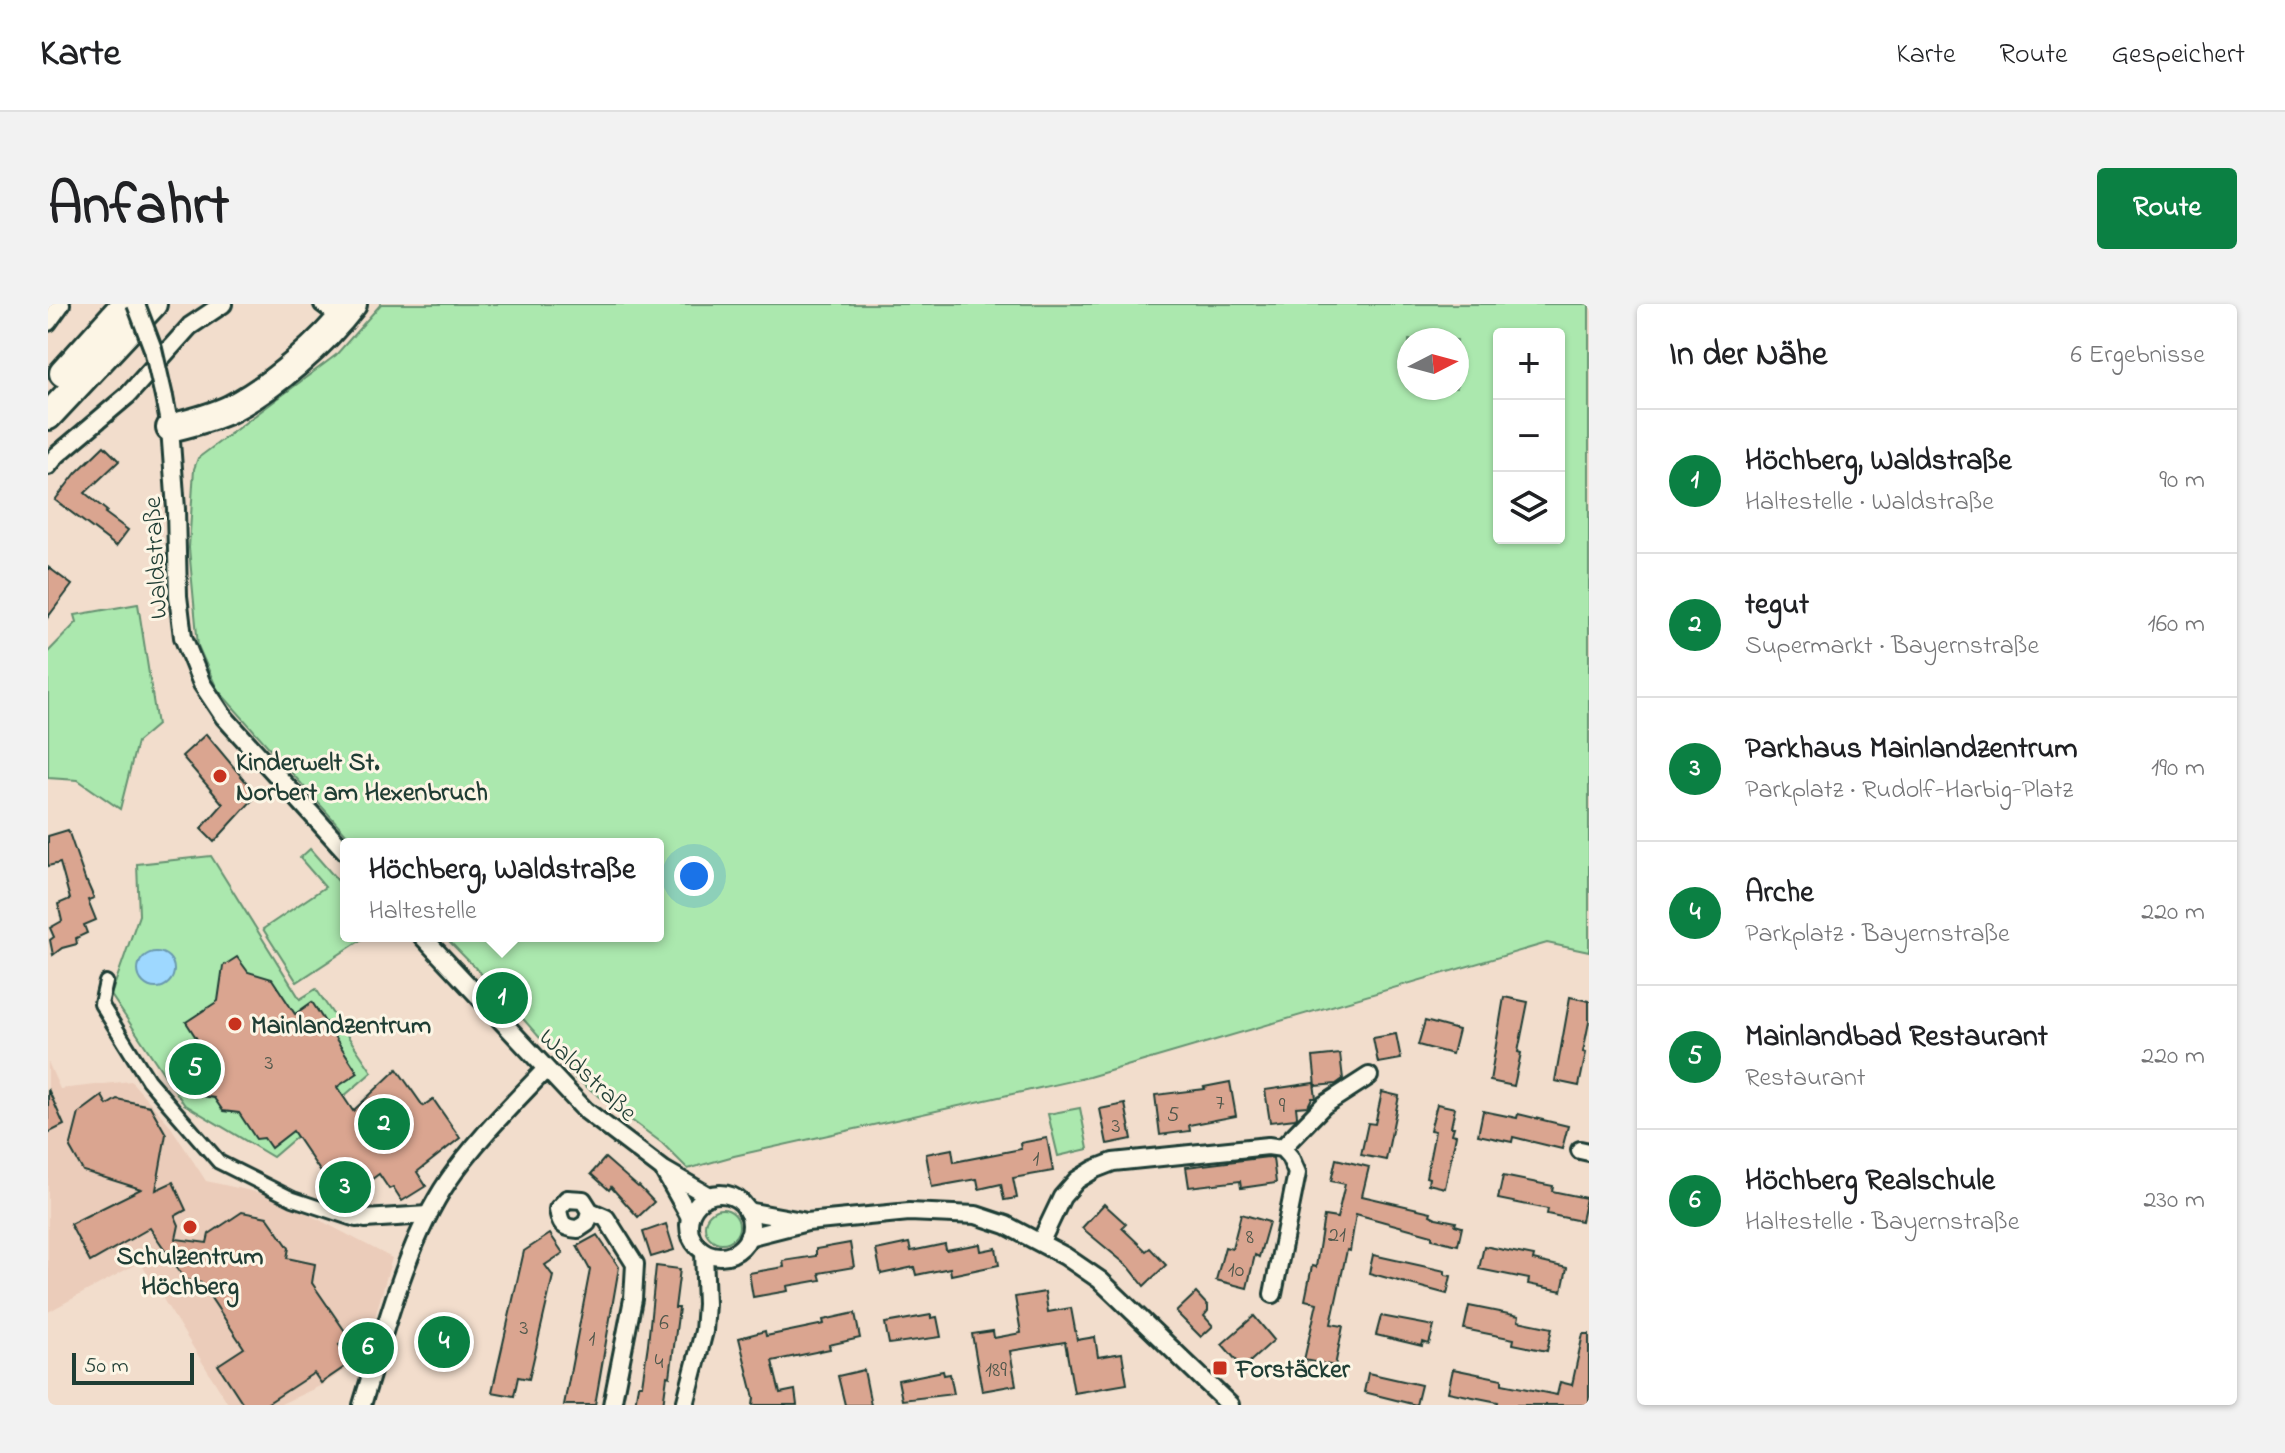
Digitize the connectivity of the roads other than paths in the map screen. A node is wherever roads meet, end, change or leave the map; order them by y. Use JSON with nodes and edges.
{"nodes":[{"id":1,"x":61,"y":304,"type":"edge"},
{"id":2,"x":125,"y":304,"type":"edge"},
{"id":3,"x":136,"y":304,"type":"edge"},
{"id":4,"x":153,"y":304,"type":"edge"},
{"id":5,"x":223,"y":304,"type":"edge"},
{"id":6,"x":339,"y":309,"type":"edge"},
{"id":7,"x":48,"y":322,"type":"edge"},
{"id":8,"x":48,"y":390,"type":"edge"},
{"id":9,"x":48,"y":416,"type":"edge"},
{"id":10,"x":170,"y":428,"type":"junction"},
{"id":11,"x":48,"y":466,"type":"edge"},
{"id":12,"x":340,"y":845,"type":"edge"},
{"id":13,"x":428,"y":942,"type":"edge"},
{"id":14,"x":106,"y":982,"type":"dead end"},
{"id":15,"x":545,"y":1070,"type":"junction"},
{"id":16,"x":1369,"y":1076,"type":"dead end"},
{"id":17,"x":1282,"y":1148,"type":"junction"},
{"id":18,"x":664,"y":1170,"type":"junction"},
{"id":19,"x":709,"y":1196,"type":"junction"},
{"id":20,"x":590,"y":1211,"type":"dead end"},
{"id":21,"x":747,"y":1211,"type":"junction"},
{"id":22,"x":428,"y":1215,"type":"junction"},
{"id":23,"x":690,"y":1217,"type":"junction"},
{"id":24,"x":365,"y":1219,"type":"joint"},
{"id":25,"x":807,"y":1222,"type":"junction"},
{"id":26,"x":748,"y":1237,"type":"junction"},
{"id":27,"x":1041,"y":1241,"type":"junction"},
{"id":28,"x":704,"y":1252,"type":"junction"},
{"id":29,"x":725,"y":1256,"type":"junction"},
{"id":30,"x":1273,"y":1294,"type":"dead end"},
{"id":31,"x":706,"y":1304,"type":"junction"},
{"id":32,"x":362,"y":1405,"type":"edge"},
{"id":33,"x":612,"y":1405,"type":"edge"},
{"id":34,"x":685,"y":1405,"type":"edge"},
{"id":35,"x":1230,"y":1405,"type":"edge"}],
"edges":[{"from":1,"to":7,"type":"street"},
{"from":2,"to":8,"type":"main road"},
{"from":3,"to":10,"type":"street","name":"Waldstraße","bridge":true},
{"from":4,"to":9,"type":"main road"},
{"from":5,"to":11,"type":"street"},
{"from":6,"to":10,"type":"main road"},
{"from":10,"to":12,"type":"street","name":"Waldstraße"},
{"from":13,"to":15,"type":"street","name":"Waldstraße"},
{"from":14,"to":24,"type":"street"},
{"from":15,"to":18,"type":"street","name":"Waldstraße"},
{"from":15,"to":22,"type":"street"},
{"from":16,"to":17,"type":"street"},
{"from":17,"to":27,"type":"street"},
{"from":17,"to":30,"type":"street"},
{"from":18,"to":19,"type":"street","name":"Waldstraße"},
{"from":18,"to":23,"type":"street","name":"Waldstraße"},
{"from":19,"to":21,"type":"street"},
{"from":19,"to":23,"type":"street"},
{"from":20,"to":33,"type":"street"},
{"from":21,"to":25,"type":"street"},
{"from":21,"to":26,"type":"street"},
{"from":22,"to":24,"type":"street"},
{"from":22,"to":32,"type":"street"},
{"from":23,"to":28,"type":"street"},
{"from":25,"to":26,"type":"street"},
{"from":25,"to":27,"type":"street"},
{"from":26,"to":29,"type":"street"},
{"from":27,"to":35,"type":"street"},
{"from":28,"to":29,"type":"street"},
{"from":28,"to":31,"type":"street"},
{"from":29,"to":31,"type":"street"},
{"from":31,"to":34,"type":"street"}]}
